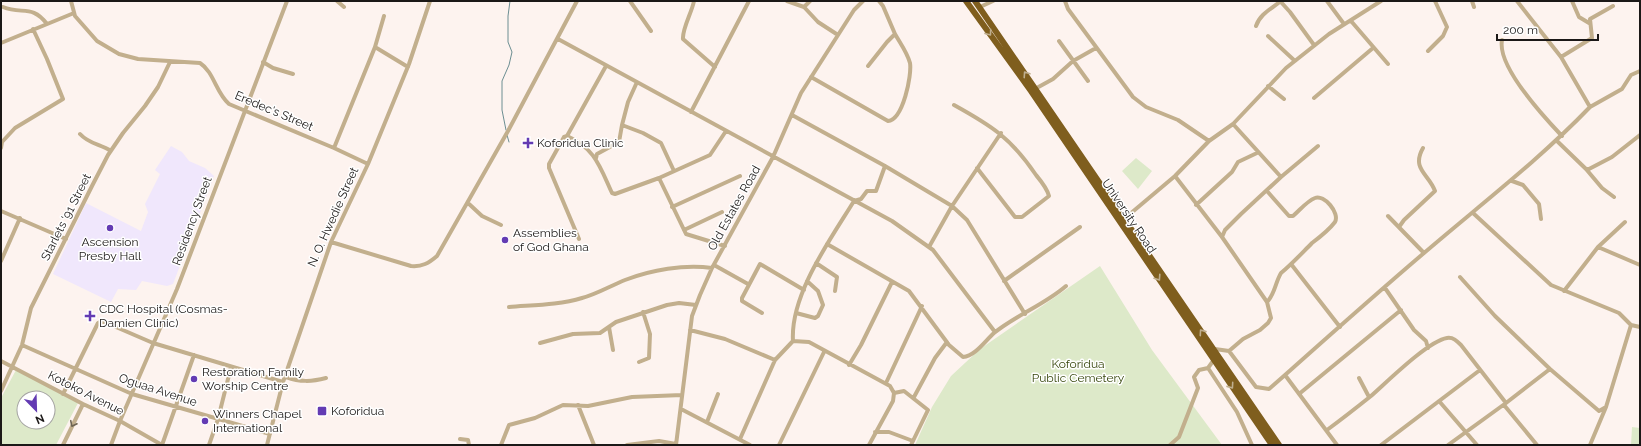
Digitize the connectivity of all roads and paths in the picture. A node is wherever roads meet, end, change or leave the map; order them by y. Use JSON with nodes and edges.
{"nodes":[{"id":1,"x":71,"y":1,"type":"edge"},
{"id":2,"x":287,"y":1,"type":"edge"},
{"id":3,"x":337,"y":1,"type":"edge"},
{"id":4,"x":430,"y":1,"type":"edge"},
{"id":5,"x":577,"y":1,"type":"edge"},
{"id":6,"x":630,"y":1,"type":"edge"},
{"id":7,"x":694,"y":1,"type":"edge"},
{"id":8,"x":749,"y":1,"type":"edge"},
{"id":9,"x":787,"y":1,"type":"edge"},
{"id":10,"x":810,"y":1,"type":"edge"},
{"id":11,"x":863,"y":1,"type":"edge"},
{"id":12,"x":879,"y":1,"type":"edge"},
{"id":13,"x":966,"y":1,"type":"edge"},
{"id":14,"x":976,"y":1,"type":"edge"},
{"id":15,"x":993,"y":1,"type":"edge"},
{"id":16,"x":1065,"y":1,"type":"edge"},
{"id":17,"x":1280,"y":1,"type":"edge"},
{"id":18,"x":1327,"y":1,"type":"edge"},
{"id":19,"x":1381,"y":1,"type":"edge"},
{"id":20,"x":1435,"y":1,"type":"edge"},
{"id":21,"x":1472,"y":1,"type":"edge"},
{"id":22,"x":1517,"y":1,"type":"edge"},
{"id":23,"x":1572,"y":1,"type":"edge"},
{"id":24,"x":1474,"y":6,"type":"dead end"},
{"id":25,"x":1613,"y":6,"type":"dead end"},
{"id":26,"x":3,"y":7,"type":"dead end"},
{"id":27,"x":344,"y":7,"type":"dead end"},
{"id":28,"x":804,"y":7,"type":"junction"},
{"id":29,"x":980,"y":7,"type":"junction"},
{"id":30,"x":74,"y":13,"type":"junction"},
{"id":31,"x":384,"y":16,"type":"dead end"},
{"id":32,"x":1351,"y":21,"type":"junction"},
{"id":33,"x":1589,"y":23,"type":"junction"},
{"id":34,"x":47,"y":24,"type":"junction"},
{"id":35,"x":1344,"y":24,"type":"junction"},
{"id":36,"x":1256,"y":26,"type":"dead end"},
{"id":37,"x":33,"y":29,"type":"junction"},
{"id":38,"x":651,"y":31,"type":"dead end"},
{"id":39,"x":895,"y":34,"type":"junction"},
{"id":40,"x":838,"y":35,"type":"junction"},
{"id":41,"x":1268,"y":36,"type":"dead end"},
{"id":42,"x":558,"y":39,"type":"junction"},
{"id":43,"x":1502,"y":40,"type":"dead end"},
{"id":44,"x":1059,"y":41,"type":"dead end"},
{"id":45,"x":1,"y":43,"type":"edge"},
{"id":46,"x":1314,"y":45,"type":"junction"},
{"id":47,"x":375,"y":47,"type":"junction"},
{"id":48,"x":1096,"y":48,"type":"junction"},
{"id":49,"x":1373,"y":48,"type":"junction"},
{"id":50,"x":1428,"y":51,"type":"dead end"},
{"id":51,"x":1561,"y":57,"type":"junction"},
{"id":52,"x":1073,"y":61,"type":"junction"},
{"id":53,"x":1295,"y":61,"type":"junction"},
{"id":54,"x":170,"y":62,"type":"junction"},
{"id":55,"x":263,"y":62,"type":"junction"},
{"id":56,"x":1388,"y":64,"type":"dead end"},
{"id":57,"x":606,"y":66,"type":"junction"},
{"id":58,"x":868,"y":66,"type":"dead end"},
{"id":59,"x":408,"y":67,"type":"junction"},
{"id":60,"x":715,"y":67,"type":"junction"},
{"id":61,"x":1640,"y":71,"type":"edge"},
{"id":62,"x":293,"y":74,"type":"dead end"},
{"id":63,"x":811,"y":77,"type":"junction"},
{"id":64,"x":1088,"y":81,"type":"dead end"},
{"id":65,"x":637,"y":82,"type":"junction"},
{"id":66,"x":1268,"y":86,"type":"junction"},
{"id":67,"x":1033,"y":90,"type":"junction"},
{"id":68,"x":1314,"y":98,"type":"dead end"},
{"id":69,"x":1284,"y":99,"type":"dead end"},
{"id":70,"x":954,"y":104,"type":"dead end"},
{"id":71,"x":1590,"y":107,"type":"junction"},
{"id":72,"x":244,"y":110,"type":"junction"},
{"id":73,"x":691,"y":112,"type":"junction"},
{"id":74,"x":792,"y":115,"type":"junction"},
{"id":75,"x":1233,"y":124,"type":"junction"},
{"id":76,"x":622,"y":125,"type":"junction"},
{"id":77,"x":726,"y":131,"type":"junction"},
{"id":78,"x":1001,"y":132,"type":"junction"},
{"id":79,"x":80,"y":134,"type":"dead end"},
{"id":80,"x":567,"y":136,"type":"junction"},
{"id":81,"x":1562,"y":136,"type":"junction"},
{"id":82,"x":1640,"y":136,"type":"edge"},
{"id":83,"x":1557,"y":140,"type":"junction"},
{"id":84,"x":1209,"y":141,"type":"junction"},
{"id":85,"x":2,"y":142,"type":"edge"},
{"id":86,"x":1318,"y":146,"type":"dead end"},
{"id":87,"x":1,"y":148,"type":"edge"},
{"id":88,"x":334,"y":148,"type":"junction"},
{"id":89,"x":1422,"y":148,"type":"dead end"},
{"id":90,"x":110,"y":151,"type":"junction"},
{"id":91,"x":1257,"y":153,"type":"junction"},
{"id":92,"x":773,"y":157,"type":"junction"},
{"id":93,"x":596,"y":158,"type":"junction"},
{"id":94,"x":368,"y":164,"type":"junction"},
{"id":95,"x":885,"y":166,"type":"junction"},
{"id":96,"x":977,"y":168,"type":"junction"},
{"id":97,"x":1586,"y":169,"type":"junction"},
{"id":98,"x":674,"y":171,"type":"junction"},
{"id":99,"x":740,"y":176,"type":"dead end"},
{"id":100,"x":1175,"y":176,"type":"junction"},
{"id":101,"x":1281,"y":177,"type":"junction"},
{"id":102,"x":659,"y":178,"type":"junction"},
{"id":103,"x":1512,"y":180,"type":"junction"},
{"id":104,"x":1267,"y":192,"type":"junction"},
{"id":105,"x":1614,"y":197,"type":"dead end"},
{"id":106,"x":854,"y":201,"type":"junction"},
{"id":107,"x":468,"y":203,"type":"junction"},
{"id":108,"x":1196,"y":205,"type":"junction"},
{"id":109,"x":952,"y":206,"type":"junction"},
{"id":110,"x":672,"y":207,"type":"junction"},
{"id":111,"x":1,"y":211,"type":"edge"},
{"id":112,"x":722,"y":212,"type":"dead end"},
{"id":113,"x":1473,"y":213,"type":"junction"},
{"id":114,"x":1388,"y":216,"type":"dead end"},
{"id":115,"x":20,"y":218,"type":"junction"},
{"id":116,"x":1124,"y":219,"type":"junction"},
{"id":117,"x":1541,"y":219,"type":"dead end"},
{"id":118,"x":1625,"y":222,"type":"dead end"},
{"id":119,"x":500,"y":225,"type":"dead end"},
{"id":120,"x":1080,"y":227,"type":"dead end"},
{"id":121,"x":1399,"y":227,"type":"junction"},
{"id":122,"x":684,"y":230,"type":"junction"},
{"id":123,"x":1222,"y":237,"type":"junction"},
{"id":124,"x":66,"y":239,"type":"junction"},
{"id":125,"x":579,"y":239,"type":"dead end"},
{"id":126,"x":331,"y":242,"type":"junction"},
{"id":127,"x":827,"y":244,"type":"junction"},
{"id":128,"x":725,"y":246,"type":"junction"},
{"id":129,"x":929,"y":247,"type":"junction"},
{"id":130,"x":1598,"y":247,"type":"junction"},
{"id":131,"x":1424,"y":253,"type":"junction"},
{"id":132,"x":1,"y":261,"type":"edge"},
{"id":133,"x":816,"y":263,"type":"junction"},
{"id":134,"x":1291,"y":264,"type":"junction"},
{"id":135,"x":1640,"y":265,"type":"edge"},
{"id":136,"x":713,"y":266,"type":"junction"},
{"id":137,"x":1460,"y":276,"type":"dead end"},
{"id":138,"x":807,"y":281,"type":"junction"},
{"id":139,"x":1004,"y":281,"type":"junction"},
{"id":140,"x":892,"y":282,"type":"junction"},
{"id":141,"x":748,"y":284,"type":"junction"},
{"id":142,"x":1066,"y":286,"type":"dead end"},
{"id":143,"x":1385,"y":288,"type":"junction"},
{"id":144,"x":804,"y":290,"type":"junction"},
{"id":145,"x":835,"y":291,"type":"dead end"},
{"id":146,"x":1564,"y":291,"type":"junction"},
{"id":147,"x":1267,"y":302,"type":"junction"},
{"id":148,"x":696,"y":305,"type":"junction"},
{"id":149,"x":922,"y":306,"type":"junction"},
{"id":150,"x":509,"y":307,"type":"dead end"},
{"id":151,"x":1401,"y":310,"type":"junction"},
{"id":152,"x":643,"y":312,"type":"junction"},
{"id":153,"x":762,"y":313,"type":"dead end"},
{"id":154,"x":796,"y":313,"type":"junction"},
{"id":155,"x":1025,"y":314,"type":"junction"},
{"id":156,"x":1631,"y":326,"type":"junction"},
{"id":157,"x":609,"y":327,"type":"junction"},
{"id":158,"x":1340,"y":327,"type":"junction"},
{"id":159,"x":1640,"y":328,"type":"edge"},
{"id":160,"x":690,"y":330,"type":"junction"},
{"id":161,"x":995,"y":332,"type":"junction"},
{"id":162,"x":793,"y":341,"type":"junction"},
{"id":163,"x":947,"y":342,"type":"junction"},
{"id":164,"x":153,"y":343,"type":"junction"},
{"id":165,"x":540,"y":343,"type":"dead end"},
{"id":166,"x":22,"y":345,"type":"junction"},
{"id":167,"x":1428,"y":348,"type":"junction"},
{"id":168,"x":1215,"y":349,"type":"junction"},
{"id":169,"x":613,"y":350,"type":"dead end"},
{"id":170,"x":1229,"y":351,"type":"junction"},
{"id":171,"x":824,"y":352,"type":"junction"},
{"id":172,"x":194,"y":355,"type":"junction"},
{"id":173,"x":775,"y":360,"type":"junction"},
{"id":174,"x":1,"y":361,"type":"edge"},
{"id":175,"x":1213,"y":361,"type":"junction"},
{"id":176,"x":639,"y":362,"type":"dead end"},
{"id":177,"x":849,"y":365,"type":"junction"},
{"id":178,"x":14,"y":367,"type":"junction"},
{"id":179,"x":231,"y":367,"type":"junction"},
{"id":180,"x":76,"y":368,"type":"junction"},
{"id":181,"x":1208,"y":368,"type":"junction"},
{"id":182,"x":1550,"y":369,"type":"junction"},
{"id":183,"x":1480,"y":370,"type":"junction"},
{"id":184,"x":1285,"y":375,"type":"junction"},
{"id":185,"x":286,"y":377,"type":"junction"},
{"id":186,"x":326,"y":378,"type":"dead end"},
{"id":187,"x":1359,"y":378,"type":"dead end"},
{"id":188,"x":283,"y":382,"type":"junction"},
{"id":189,"x":886,"y":383,"type":"junction"},
{"id":190,"x":1,"y":391,"type":"edge"},
{"id":191,"x":894,"y":393,"type":"junction"},
{"id":192,"x":63,"y":394,"type":"junction"},
{"id":193,"x":132,"y":394,"type":"junction"},
{"id":194,"x":718,"y":394,"type":"dead end"},
{"id":195,"x":1299,"y":394,"type":"junction"},
{"id":196,"x":682,"y":395,"type":"junction"},
{"id":197,"x":914,"y":397,"type":"junction"},
{"id":198,"x":1370,"y":397,"type":"junction"},
{"id":199,"x":1439,"y":401,"type":"junction"},
{"id":200,"x":83,"y":404,"type":"junction"},
{"id":201,"x":1505,"y":404,"type":"junction"},
{"id":202,"x":578,"y":405,"type":"junction"},
{"id":203,"x":175,"y":406,"type":"junction"},
{"id":204,"x":1606,"y":408,"type":"junction"},
{"id":205,"x":681,"y":409,"type":"junction"},
{"id":206,"x":218,"y":419,"type":"junction"},
{"id":207,"x":120,"y":421,"type":"junction"},
{"id":208,"x":707,"y":422,"type":"junction"},
{"id":209,"x":1327,"y":430,"type":"junction"},
{"id":210,"x":875,"y":432,"type":"junction"},
{"id":211,"x":1466,"y":432,"type":"junction"},
{"id":212,"x":270,"y":434,"type":"junction"},
{"id":213,"x":460,"y":439,"type":"dead end"},
{"id":214,"x":740,"y":439,"type":"junction"},
{"id":215,"x":912,"y":443,"type":"edge"},
{"id":216,"x":676,"y":444,"type":"edge"},
{"id":217,"x":63,"y":445,"type":"edge"},
{"id":218,"x":111,"y":445,"type":"edge"},
{"id":219,"x":162,"y":445,"type":"edge"},
{"id":220,"x":209,"y":445,"type":"edge"},
{"id":221,"x":267,"y":445,"type":"edge"},
{"id":222,"x":469,"y":445,"type":"edge"},
{"id":223,"x":501,"y":445,"type":"edge"},
{"id":224,"x":594,"y":445,"type":"edge"},
{"id":225,"x":628,"y":445,"type":"edge"},
{"id":226,"x":632,"y":445,"type":"edge"},
{"id":227,"x":750,"y":445,"type":"edge"},
{"id":228,"x":779,"y":445,"type":"edge"},
{"id":229,"x":869,"y":445,"type":"edge"},
{"id":230,"x":1170,"y":445,"type":"edge"},
{"id":231,"x":1252,"y":445,"type":"edge"},
{"id":232,"x":1272,"y":445,"type":"edge"},
{"id":233,"x":1279,"y":445,"type":"edge"},
{"id":234,"x":1337,"y":445,"type":"edge"},
{"id":235,"x":1381,"y":445,"type":"edge"},
{"id":236,"x":1448,"y":445,"type":"edge"},
{"id":237,"x":1477,"y":445,"type":"edge"},
{"id":238,"x":1537,"y":445,"type":"edge"},
{"id":239,"x":1590,"y":445,"type":"edge"}],
"edges":[{"from":1,"to":30,"type":"street","name":"Eredec's Street"},
{"from":2,"to":55,"type":"street","name":"Residency Street"},
{"from":3,"to":27,"type":"street"},
{"from":4,"to":59,"type":"street","name":"N. O. Hwedie Street"},
{"from":5,"to":42,"type":"street"},
{"from":6,"to":38,"type":"street"},
{"from":7,"to":60,"type":"street"},
{"from":8,"to":60,"type":"street"},
{"from":9,"to":28,"type":"street"},
{"from":10,"to":28,"type":"street"},
{"from":11,"to":40,"type":"street","name":"Old Estates Road"},
{"from":12,"to":39,"type":"street"},
{"from":13,"to":67,"type":"highway","name":"University Road","one_way":true},
{"from":14,"to":29,"type":"highway","name":"University Road"},
{"from":15,"to":29,"type":"street"},
{"from":16,"to":48,"type":"street"},
{"from":17,"to":36,"type":"street"},
{"from":17,"to":46,"type":"street"},
{"from":18,"to":35,"type":"street"},
{"from":19,"to":32,"type":"street"},
{"from":20,"to":50,"type":"street"},
{"from":21,"to":24,"type":"street"},
{"from":22,"to":51,"type":"street"},
{"from":23,"to":33,"type":"street"},
{"from":25,"to":33,"type":"street"},
{"from":26,"to":34,"type":"street"},
{"from":28,"to":40,"type":"street"},
{"from":67,"to":29,"type":"highway","name":"University Road","one_way":true},
{"from":30,"to":34,"type":"street"},
{"from":30,"to":54,"type":"street","name":"Eredec's Street"},
{"from":31,"to":47,"type":"street"},
{"from":32,"to":35,"type":"street"},
{"from":32,"to":49,"type":"street"},
{"from":33,"to":51,"type":"street"},
{"from":34,"to":37,"type":"street"},
{"from":35,"to":46,"type":"street"},
{"from":37,"to":45,"type":"street"},
{"from":37,"to":85,"type":"street"},
{"from":39,"to":58,"type":"street"},
{"from":39,"to":63,"type":"street"},
{"from":40,"to":63,"type":"street","name":"Old Estates Road"},
{"from":41,"to":53,"type":"street"},
{"from":42,"to":57,"type":"street"},
{"from":42,"to":107,"type":"street"},
{"from":43,"to":81,"type":"street"},
{"from":44,"to":52,"type":"street"},
{"from":46,"to":53,"type":"street"},
{"from":47,"to":59,"type":"street"},
{"from":47,"to":88,"type":"street"},
{"from":48,"to":52,"type":"street"},
{"from":48,"to":84,"type":"street"},
{"from":49,"to":56,"type":"street"},
{"from":49,"to":68,"type":"street"},
{"from":51,"to":71,"type":"street"},
{"from":52,"to":64,"type":"street"},
{"from":52,"to":67,"type":"street"},
{"from":53,"to":66,"type":"street"},
{"from":54,"to":72,"type":"street","name":"Eredec's Street"},
{"from":54,"to":90,"type":"street","name":"Starlets '91 Street"},
{"from":55,"to":62,"type":"street"},
{"from":55,"to":72,"type":"street","name":"Residency Street"},
{"from":57,"to":65,"type":"street"},
{"from":57,"to":80,"type":"street"},
{"from":59,"to":94,"type":"street","name":"N. O. Hwedie Street"},
{"from":60,"to":73,"type":"street"},
{"from":61,"to":71,"type":"street"},
{"from":63,"to":74,"type":"street","name":"Old Estates Road"},
{"from":65,"to":73,"type":"street"},
{"from":65,"to":76,"type":"street"},
{"from":66,"to":69,"type":"street"},
{"from":66,"to":75,"type":"street"},
{"from":67,"to":116,"type":"highway","name":"University Road"},
{"from":67,"to":175,"type":"highway","name":"University Road","one_way":true},
{"from":70,"to":78,"type":"street"},
{"from":71,"to":81,"type":"street"},
{"from":72,"to":88,"type":"street","name":"Eredec's Street"},
{"from":72,"to":164,"type":"street","name":"Residency Street"},
{"from":73,"to":77,"type":"street"},
{"from":74,"to":92,"type":"street","name":"Old Estates Road"},
{"from":74,"to":95,"type":"street"},
{"from":75,"to":84,"type":"street"},
{"from":75,"to":91,"type":"street"},
{"from":76,"to":93,"type":"street"},
{"from":76,"to":98,"type":"street"},
{"from":77,"to":92,"type":"street"},
{"from":77,"to":98,"type":"street"},
{"from":78,"to":96,"type":"street"},
{"from":78,"to":96,"type":"street"},
{"from":79,"to":90,"type":"street"},
{"from":80,"to":93,"type":"street"},
{"from":80,"to":125,"type":"street"},
{"from":81,"to":83,"type":"street"},
{"from":82,"to":97,"type":"street"},
{"from":83,"to":97,"type":"street"},
{"from":83,"to":103,"type":"street"},
{"from":84,"to":100,"type":"street"},
{"from":85,"to":87,"type":"street"},
{"from":86,"to":101,"type":"street"},
{"from":88,"to":94,"type":"street","name":"Eredec's Street"},
{"from":89,"to":121,"type":"street"},
{"from":90,"to":124,"type":"street","name":"Starlets '91 Street"},
{"from":91,"to":101,"type":"street"},
{"from":91,"to":108,"type":"street"},
{"from":92,"to":106,"type":"street"},
{"from":92,"to":128,"type":"street","name":"Old Estates Road"},
{"from":93,"to":102,"type":"street"},
{"from":94,"to":126,"type":"street","name":"N. O. Hwedie Street"},
{"from":95,"to":106,"type":"street"},
{"from":95,"to":109,"type":"street"},
{"from":96,"to":109,"type":"street"},
{"from":97,"to":105,"type":"street"},
{"from":98,"to":102,"type":"street"},
{"from":99,"to":110,"type":"street"},
{"from":100,"to":108,"type":"street"},
{"from":100,"to":116,"type":"street"},
{"from":101,"to":104,"type":"street"},
{"from":102,"to":110,"type":"street"},
{"from":103,"to":113,"type":"street"},
{"from":103,"to":117,"type":"street"},
{"from":104,"to":123,"type":"street"},
{"from":104,"to":134,"type":"street"},
{"from":106,"to":127,"type":"street"},
{"from":106,"to":129,"type":"street"},
{"from":107,"to":119,"type":"street"},
{"from":107,"to":126,"type":"street"},
{"from":108,"to":123,"type":"street"},
{"from":109,"to":129,"type":"street"},
{"from":109,"to":139,"type":"street"},
{"from":110,"to":122,"type":"street"},
{"from":111,"to":115,"type":"street"},
{"from":112,"to":122,"type":"street"},
{"from":113,"to":131,"type":"street"},
{"from":113,"to":146,"type":"street"},
{"from":114,"to":121,"type":"street"},
{"from":115,"to":124,"type":"street"},
{"from":115,"to":132,"type":"street"},
{"from":168,"to":116,"type":"highway","name":"University Road","one_way":true},
{"from":118,"to":130,"type":"street"},
{"from":120,"to":139,"type":"street"},
{"from":121,"to":131,"type":"street"},
{"from":122,"to":128,"type":"street"},
{"from":123,"to":147,"type":"street"},
{"from":124,"to":166,"type":"street","name":"Starlets '91 Street"},
{"from":126,"to":185,"type":"street","name":"N. O. Hwedie Street"},
{"from":127,"to":133,"type":"street"},
{"from":127,"to":140,"type":"street"},
{"from":128,"to":136,"type":"street","name":"Old Estates Road"},
{"from":129,"to":161,"type":"street"},
{"from":130,"to":135,"type":"street"},
{"from":130,"to":146,"type":"street"},
{"from":131,"to":143,"type":"street"},
{"from":133,"to":138,"type":"street"},
{"from":133,"to":145,"type":"street"},
{"from":134,"to":147,"type":"street"},
{"from":134,"to":158,"type":"street"},
{"from":136,"to":141,"type":"street"},
{"from":136,"to":148,"type":"street","name":"Old Estates Road"},
{"from":136,"to":150,"type":"street"},
{"from":137,"to":182,"type":"street"},
{"from":138,"to":144,"type":"street"},
{"from":138,"to":154,"type":"street"},
{"from":139,"to":155,"type":"street"},
{"from":140,"to":149,"type":"street"},
{"from":140,"to":177,"type":"street"},
{"from":141,"to":144,"type":"street"},
{"from":141,"to":153,"type":"street"},
{"from":142,"to":155,"type":"street"},
{"from":143,"to":151,"type":"street"},
{"from":143,"to":158,"type":"street"},
{"from":144,"to":154,"type":"street"},
{"from":146,"to":156,"type":"street"},
{"from":147,"to":170,"type":"street"},
{"from":148,"to":152,"type":"street"},
{"from":148,"to":160,"type":"street","name":"Old Estates Road"},
{"from":149,"to":163,"type":"street"},
{"from":149,"to":189,"type":"street"},
{"from":151,"to":167,"type":"street"},
{"from":151,"to":195,"type":"street"},
{"from":152,"to":157,"type":"street"},
{"from":152,"to":176,"type":"street"},
{"from":154,"to":162,"type":"street"},
{"from":155,"to":161,"type":"street"},
{"from":156,"to":159,"type":"street"},
{"from":156,"to":204,"type":"street"},
{"from":157,"to":165,"type":"street"},
{"from":157,"to":169,"type":"street"},
{"from":158,"to":184,"type":"street"},
{"from":160,"to":173,"type":"street"},
{"from":160,"to":196,"type":"street","name":"Old Estates Road"},
{"from":161,"to":163,"type":"street"},
{"from":162,"to":171,"type":"street"},
{"from":162,"to":173,"type":"street"},
{"from":163,"to":197,"type":"street"},
{"from":164,"to":172,"type":"street"},
{"from":164,"to":180,"type":"street"},
{"from":164,"to":193,"type":"street","name":"Residency Street"},
{"from":166,"to":178,"type":"street","name":"Starlets '91 Street"},
{"from":166,"to":180,"type":"street","name":"Oguaa Avenue"},
{"from":167,"to":183,"type":"street"},
{"from":167,"to":198,"type":"street"},
{"from":168,"to":170,"type":"street"},
{"from":168,"to":233,"type":"highway","name":"University Road"},
{"from":170,"to":184,"type":"street"},
{"from":171,"to":177,"type":"street"},
{"from":171,"to":228,"type":"street"},
{"from":172,"to":179,"type":"street"},
{"from":172,"to":203,"type":"street"},
{"from":173,"to":214,"type":"street"},
{"from":174,"to":178,"type":"street","name":"Kotoko Avenue"},
{"from":175,"to":181,"type":"street"},
{"from":175,"to":232,"type":"highway","name":"University Road","one_way":true},
{"from":177,"to":189,"type":"street"},
{"from":178,"to":190,"type":"street","name":"Starlets '91 Street"},
{"from":178,"to":192,"type":"street","name":"Kotoko Avenue"},
{"from":179,"to":188,"type":"street"},
{"from":179,"to":206,"type":"street"},
{"from":180,"to":192,"type":"street"},
{"from":180,"to":193,"type":"street","name":"Oguaa Avenue"},
{"from":181,"to":230,"type":"street"},
{"from":181,"to":231,"type":"street"},
{"from":182,"to":201,"type":"street"},
{"from":182,"to":204,"type":"street"},
{"from":183,"to":199,"type":"street"},
{"from":183,"to":201,"type":"street"},
{"from":184,"to":195,"type":"street"},
{"from":185,"to":186,"type":"street"},
{"from":185,"to":188,"type":"street","name":"N. O. Hwedie Street"},
{"from":187,"to":198,"type":"street"},
{"from":188,"to":212,"type":"street","name":"N. O. Hwedie Street"},
{"from":189,"to":191,"type":"street"},
{"from":191,"to":197,"type":"street"},
{"from":191,"to":210,"type":"street"},
{"from":192,"to":200,"type":"street","name":"Kotoko Avenue"},
{"from":193,"to":203,"type":"street","name":"Oguaa Avenue"},
{"from":193,"to":207,"type":"street","name":"Residency Street"},
{"from":194,"to":208,"type":"street"},
{"from":195,"to":209,"type":"street"},
{"from":196,"to":202,"type":"street"},
{"from":196,"to":205,"type":"street","name":"Old Estates Road"},
{"from":197,"to":215,"type":"street"},
{"from":198,"to":209,"type":"street"},
{"from":199,"to":211,"type":"street"},
{"from":199,"to":235,"type":"street"},
{"from":200,"to":207,"type":"street","name":"Kotoko Avenue"},
{"from":200,"to":217,"type":"street","one_way":true},
{"from":201,"to":211,"type":"street"},
{"from":201,"to":238,"type":"street"},
{"from":202,"to":223,"type":"street"},
{"from":202,"to":224,"type":"street"},
{"from":203,"to":206,"type":"street","name":"Oguaa Avenue"},
{"from":203,"to":219,"type":"street"},
{"from":204,"to":239,"type":"street"},
{"from":205,"to":208,"type":"street"},
{"from":205,"to":216,"type":"street","name":"Old Estates Road"},
{"from":206,"to":212,"type":"street","name":"Oguaa Avenue"},
{"from":206,"to":220,"type":"street"},
{"from":207,"to":218,"type":"street","name":"Residency Street"},
{"from":207,"to":219,"type":"street","name":"Kotoko Avenue"},
{"from":208,"to":214,"type":"street"},
{"from":209,"to":234,"type":"street"},
{"from":210,"to":215,"type":"street"},
{"from":210,"to":229,"type":"street"},
{"from":211,"to":236,"type":"street"},
{"from":211,"to":237,"type":"street"},
{"from":212,"to":221,"type":"street","name":"N. O. Hwedie Street"},
{"from":213,"to":222,"type":"street"},
{"from":214,"to":227,"type":"street"},
{"from":216,"to":226,"type":"street"},
{"from":225,"to":226,"type":"street"}]}
